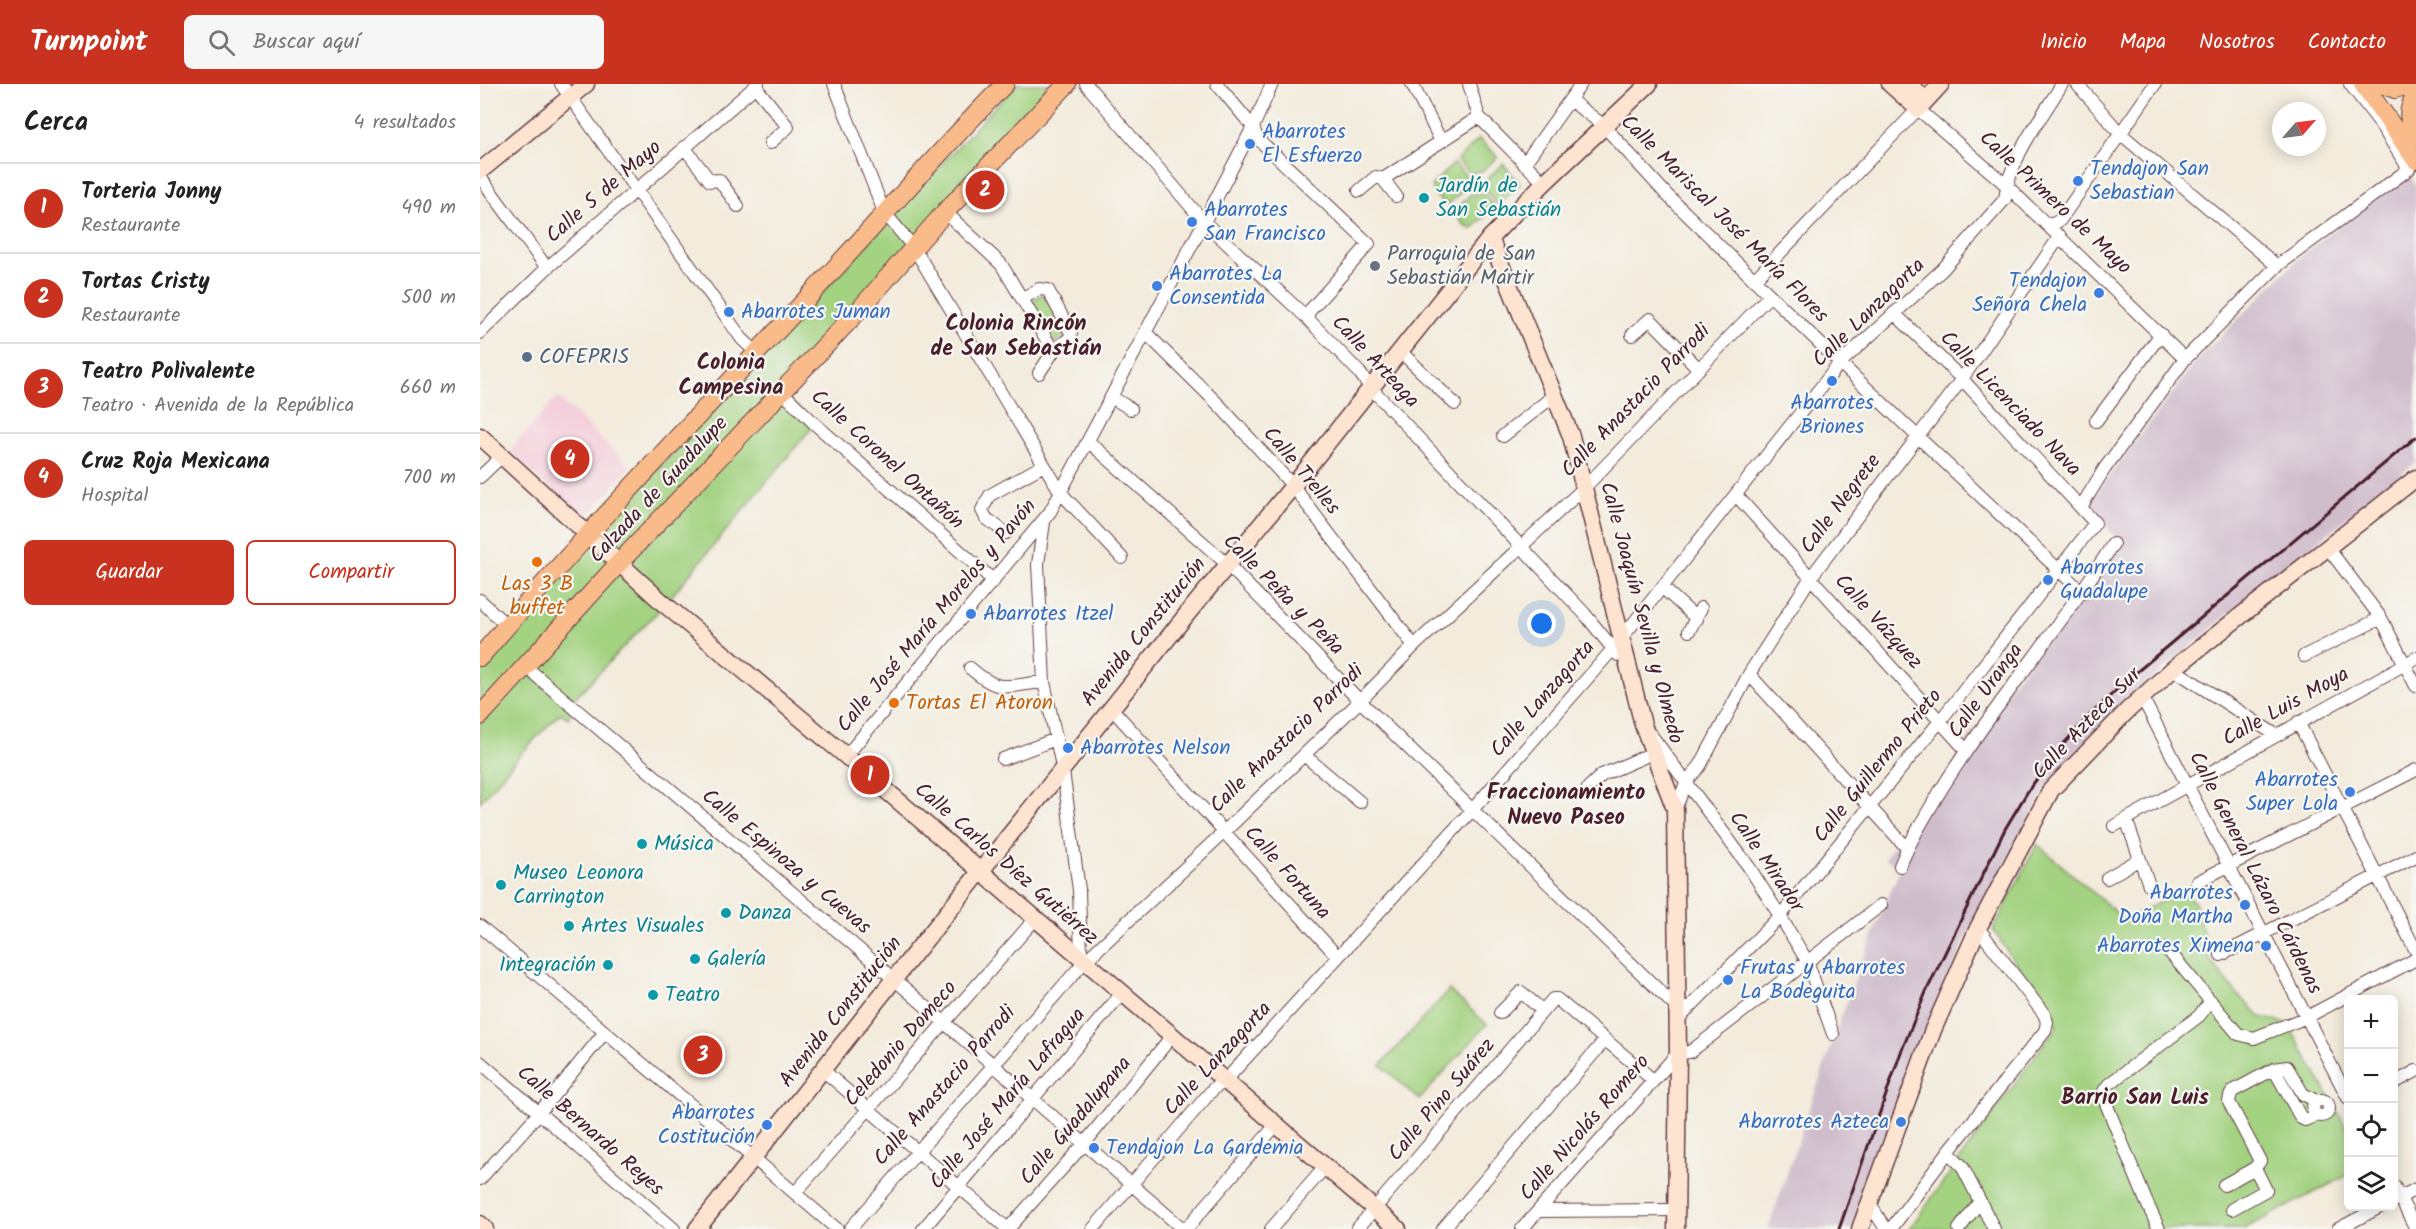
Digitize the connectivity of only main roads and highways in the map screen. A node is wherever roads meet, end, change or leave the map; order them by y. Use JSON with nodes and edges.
{"nodes":[{"id":1,"x":1067,"y":84,"type":"edge"},
{"id":2,"x":2363,"y":84,"type":"edge"},
{"id":3,"x":2381,"y":84,"type":"edge"},
{"id":4,"x":2412,"y":84,"type":"edge"},
{"id":5,"x":996,"y":87,"type":"edge"},
{"id":6,"x":2413,"y":100,"type":"edge"},
{"id":7,"x":2416,"y":137,"type":"edge"},
{"id":8,"x":2413,"y":165,"type":"edge"},
{"id":9,"x":480,"y":657,"type":"edge"},
{"id":10,"x":480,"y":716,"type":"edge"}],
"edges":[{"from":1,"to":10,"type":"main road","name":"Calzada de Guadalupe"},
{"from":2,"to":8,"type":"main road"},
{"from":3,"to":4,"type":"main road"},
{"from":5,"to":9,"type":"main road","name":"Calzada de Guadalupe"},
{"from":6,"to":7,"type":"main road"}]}
